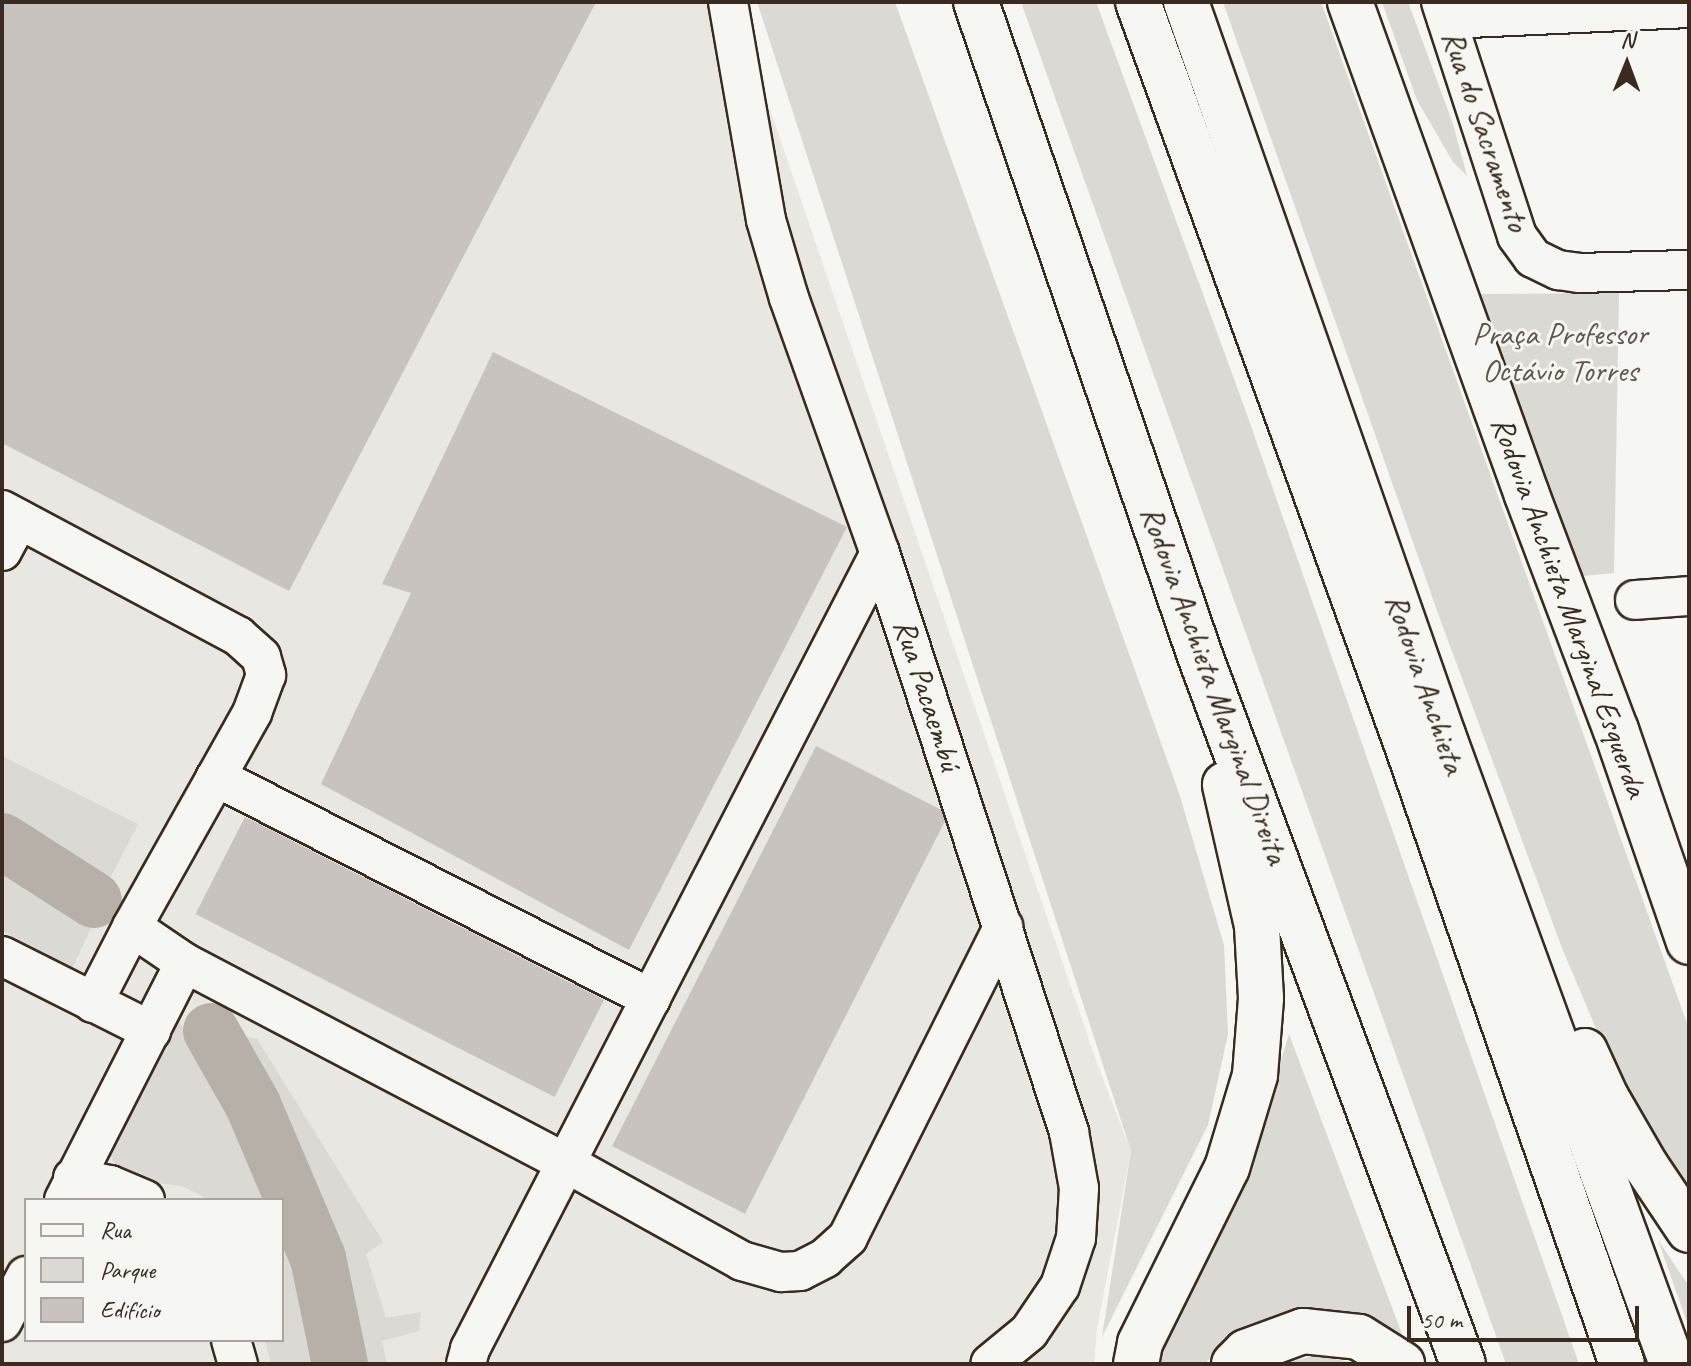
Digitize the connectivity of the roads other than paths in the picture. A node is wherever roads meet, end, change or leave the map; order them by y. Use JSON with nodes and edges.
{"nodes":[{"id":1,"x":728,"y":2,"type":"edge"},
{"id":2,"x":976,"y":2,"type":"edge"},
{"id":3,"x":1138,"y":2,"type":"edge"},
{"id":4,"x":1186,"y":2,"type":"edge"},
{"id":5,"x":1350,"y":2,"type":"edge"},
{"id":6,"x":1689,"y":8,"type":"edge"},
{"id":7,"x":1444,"y":10,"type":"edge"},
{"id":8,"x":1689,"y":270,"type":"edge"},
{"id":9,"x":8,"y":527,"type":"edge"},
{"id":10,"x":880,"y":553,"type":"junction"},
{"id":11,"x":1689,"y":596,"type":"edge"},
{"id":12,"x":1635,"y":600,"type":"dead end"},
{"id":13,"x":1199,"y":653,"type":"junction"},
{"id":14,"x":1616,"y":730,"type":"junction"},
{"id":15,"x":1443,"y":735,"type":"junction"},
{"id":16,"x":216,"y":777,"type":"junction"},
{"id":17,"x":1689,"y":868,"type":"edge"},
{"id":18,"x":132,"y":927,"type":"junction"},
{"id":19,"x":1003,"y":927,"type":"junction"},
{"id":20,"x":1689,"y":942,"type":"edge"},
{"id":21,"x":2,"y":956,"type":"edge"},
{"id":22,"x":185,"y":963,"type":"junction"},
{"id":23,"x":651,"y":999,"type":"junction"},
{"id":24,"x":93,"y":1003,"type":"junction"},
{"id":25,"x":151,"y":1031,"type":"junction"},
{"id":26,"x":566,"y":1163,"type":"junction"},
{"id":27,"x":69,"y":1189,"type":"edge"},
{"id":28,"x":140,"y":1198,"type":"edge"},
{"id":29,"x":1689,"y":1230,"type":"edge"},
{"id":30,"x":24,"y":1280,"type":"edge"},
{"id":31,"x":2,"y":1322,"type":"edge"},
{"id":32,"x":232,"y":1342,"type":"edge"},
{"id":33,"x":247,"y":1342,"type":"edge"},
{"id":34,"x":238,"y":1364,"type":"edge"},
{"id":35,"x":252,"y":1364,"type":"edge"},
{"id":36,"x":466,"y":1364,"type":"edge"},
{"id":37,"x":990,"y":1364,"type":"edge"},
{"id":38,"x":1136,"y":1364,"type":"edge"},
{"id":39,"x":1234,"y":1364,"type":"edge"},
{"id":40,"x":1402,"y":1364,"type":"edge"},
{"id":41,"x":1463,"y":1364,"type":"edge"},
{"id":42,"x":1622,"y":1364,"type":"edge"},
{"id":43,"x":1672,"y":1364,"type":"edge"}],
"edges":[{"from":1,"to":10,"type":"street","name":"Rua Pacaembú"},
{"from":2,"to":13,"type":"highway","name":"Rodovia Anchieta Marginal Direita"},
{"from":3,"to":42,"type":"highway","name":"Rodovia Anchieta"},
{"from":4,"to":15,"type":"highway","name":"Rodovia Anchieta"},
{"from":5,"to":14,"type":"highway","name":"Rodovia Anchieta Marginal Esquerda"},
{"from":6,"to":7,"type":"street"},
{"from":7,"to":8,"type":"street","name":"Rua do Sacramento"},
{"from":9,"to":16,"type":"street"},
{"from":10,"to":19,"type":"street","name":"Rua Pacaembú"},
{"from":10,"to":23,"type":"street"},
{"from":11,"to":12,"type":"street"},
{"from":13,"to":38,"type":"highway"},
{"from":13,"to":41,"type":"highway","name":"Rodovia Anchieta Marginal Direita"},
{"from":14,"to":17,"type":"highway"},
{"from":14,"to":20,"type":"highway","name":"Rodovia Anchieta Marginal Esquerda"},
{"from":15,"to":29,"type":"highway"},
{"from":15,"to":43,"type":"highway","name":"Rodovia Anchieta"},
{"from":16,"to":18,"type":"street"},
{"from":16,"to":23,"type":"street"},
{"from":18,"to":22,"type":"street"},
{"from":18,"to":24,"type":"street"},
{"from":19,"to":26,"type":"street"},
{"from":19,"to":37,"type":"street","name":"Rua Pacaembú"},
{"from":21,"to":24,"type":"street"},
{"from":22,"to":25,"type":"street"},
{"from":22,"to":26,"type":"street"},
{"from":23,"to":26,"type":"street"},
{"from":24,"to":25,"type":"street"},
{"from":25,"to":27,"type":"street"},
{"from":26,"to":36,"type":"street"},
{"from":27,"to":28,"type":"street"},
{"from":30,"to":31,"type":"street"},
{"from":32,"to":34,"type":"street"},
{"from":33,"to":35,"type":"street"},
{"from":39,"to":40,"type":"highway"}]}
